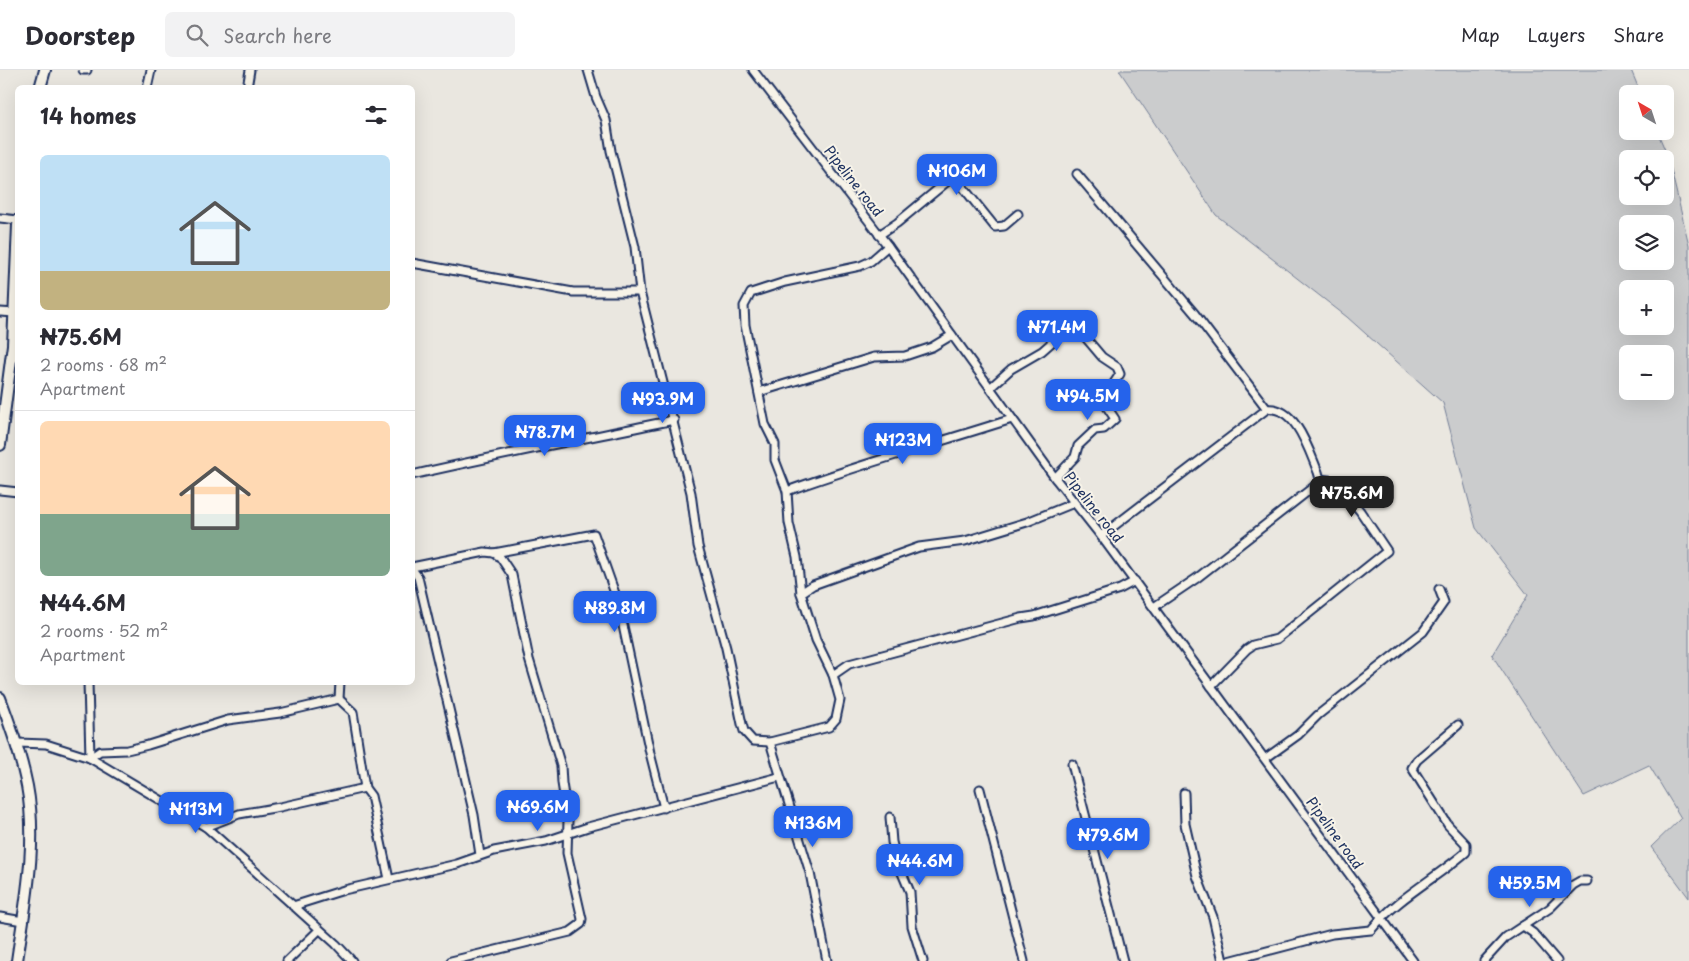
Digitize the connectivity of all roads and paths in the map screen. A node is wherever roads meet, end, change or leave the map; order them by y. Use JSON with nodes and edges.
{"nodes":[{"id":1,"x":45,"y":70,"type":"edge"},
{"id":2,"x":150,"y":70,"type":"edge"},
{"id":3,"x":250,"y":70,"type":"edge"},
{"id":4,"x":588,"y":70,"type":"edge"},
{"id":5,"x":753,"y":70,"type":"edge"},
{"id":6,"x":41,"y":85,"type":"edge"},
{"id":7,"x":148,"y":85,"type":"edge"},
{"id":8,"x":248,"y":85,"type":"edge"},
{"id":9,"x":1077,"y":174,"type":"dead end"},
{"id":10,"x":1018,"y":214,"type":"dead end"},
{"id":11,"x":0,"y":218,"type":"edge"},
{"id":12,"x":15,"y":220,"type":"edge"},
{"id":13,"x":879,"y":235,"type":"junction"},
{"id":14,"x":888,"y":246,"type":"junction"},
{"id":15,"x":415,"y":263,"type":"edge"},
{"id":16,"x":640,"y":292,"type":"junction"},
{"id":17,"x":0,"y":312,"type":"edge"},
{"id":18,"x":15,"y":313,"type":"edge"},
{"id":19,"x":15,"y":321,"type":"edge"},
{"id":20,"x":952,"y":335,"type":"junction"},
{"id":21,"x":990,"y":388,"type":"junction"},
{"id":22,"x":759,"y":392,"type":"junction"},
{"id":23,"x":1267,"y":409,"type":"junction"},
{"id":24,"x":1012,"y":419,"type":"junction"},
{"id":25,"x":674,"y":420,"type":"junction"},
{"id":26,"x":0,"y":445,"type":"edge"},
{"id":27,"x":415,"y":474,"type":"edge"},
{"id":28,"x":1055,"y":478,"type":"junction"},
{"id":29,"x":1320,"y":479,"type":"junction"},
{"id":30,"x":0,"y":490,"type":"edge"},
{"id":31,"x":787,"y":491,"type":"junction"},
{"id":32,"x":15,"y":492,"type":"edge"},
{"id":33,"x":1074,"y":503,"type":"junction"},
{"id":34,"x":1101,"y":536,"type":"junction"},
{"id":35,"x":494,"y":553,"type":"junction"},
{"id":36,"x":415,"y":567,"type":"edge"},
{"id":37,"x":415,"y":572,"type":"edge"},
{"id":38,"x":1135,"y":581,"type":"junction"},
{"id":39,"x":1439,"y":589,"type":"dead end"},
{"id":40,"x":801,"y":593,"type":"junction"},
{"id":41,"x":1154,"y":607,"type":"junction"},
{"id":42,"x":833,"y":675,"type":"junction"},
{"id":43,"x":88,"y":685,"type":"edge"},
{"id":44,"x":340,"y":685,"type":"edge"},
{"id":45,"x":1211,"y":686,"type":"junction"},
{"id":46,"x":0,"y":698,"type":"edge"},
{"id":47,"x":339,"y":699,"type":"junction"},
{"id":48,"x":1458,"y":725,"type":"dead end"},
{"id":49,"x":17,"y":742,"type":"junction"},
{"id":50,"x":770,"y":742,"type":"junction"},
{"id":51,"x":90,"y":758,"type":"junction"},
{"id":52,"x":1266,"y":758,"type":"junction"},
{"id":53,"x":1072,"y":764,"type":"dead end"},
{"id":54,"x":779,"y":777,"type":"junction"},
{"id":55,"x":365,"y":788,"type":"junction"},
{"id":56,"x":980,"y":789,"type":"dead end"},
{"id":57,"x":1184,"y":793,"type":"dead end"},
{"id":58,"x":664,"y":808,"type":"junction"},
{"id":59,"x":890,"y":817,"type":"dead end"},
{"id":60,"x":206,"y":827,"type":"junction"},
{"id":61,"x":569,"y":835,"type":"junction"},
{"id":62,"x":480,"y":855,"type":"junction"},
{"id":63,"x":389,"y":879,"type":"junction"},
{"id":64,"x":1587,"y":881,"type":"dead end"},
{"id":65,"x":302,"y":903,"type":"junction"},
{"id":66,"x":293,"y":906,"type":"junction"},
{"id":67,"x":300,"y":914,"type":"junction"},
{"id":68,"x":0,"y":917,"type":"edge"},
{"id":69,"x":1380,"y":918,"type":"junction"},
{"id":70,"x":23,"y":921,"type":"junction"},
{"id":71,"x":1523,"y":926,"type":"junction"},
{"id":72,"x":319,"y":930,"type":"junction"},
{"id":73,"x":17,"y":961,"type":"edge"},
{"id":74,"x":287,"y":961,"type":"edge"},
{"id":75,"x":352,"y":961,"type":"edge"},
{"id":76,"x":451,"y":961,"type":"edge"},
{"id":77,"x":827,"y":961,"type":"edge"},
{"id":78,"x":923,"y":961,"type":"edge"},
{"id":79,"x":1024,"y":961,"type":"edge"},
{"id":80,"x":1123,"y":961,"type":"edge"},
{"id":81,"x":1223,"y":961,"type":"edge"},
{"id":82,"x":1229,"y":961,"type":"edge"},
{"id":83,"x":1413,"y":961,"type":"edge"},
{"id":84,"x":1484,"y":961,"type":"edge"},
{"id":85,"x":1557,"y":961,"type":"edge"}],
"edges":[{"from":1,"to":6,"type":"street"},
{"from":2,"to":7,"type":"street"},
{"from":3,"to":8,"type":"street"},
{"from":4,"to":16,"type":"street"},
{"from":5,"to":13,"type":"street","name":"Pipeline road"},
{"from":9,"to":23,"type":"street"},
{"from":10,"to":13,"type":"street"},
{"from":11,"to":12,"type":"street"},
{"from":13,"to":14,"type":"street","name":"Pipeline road"},
{"from":14,"to":20,"type":"street","name":"Pipeline road"},
{"from":14,"to":22,"type":"street"},
{"from":15,"to":16,"type":"street"},
{"from":16,"to":25,"type":"street"},
{"from":17,"to":18,"type":"street"},
{"from":19,"to":26,"type":"street"},
{"from":20,"to":21,"type":"street","name":"Pipeline road"},
{"from":20,"to":22,"type":"street"},
{"from":21,"to":24,"type":"street","name":"Pipeline road"},
{"from":21,"to":28,"type":"street"},
{"from":22,"to":31,"type":"street"},
{"from":23,"to":29,"type":"street"},
{"from":23,"to":34,"type":"street"},
{"from":24,"to":28,"type":"street","name":"Pipeline road"},
{"from":24,"to":31,"type":"street"},
{"from":25,"to":27,"type":"street"},
{"from":25,"to":50,"type":"street"},
{"from":28,"to":33,"type":"street","name":"Pipeline road"},
{"from":29,"to":41,"type":"street"},
{"from":29,"to":45,"type":"street"},
{"from":30,"to":32,"type":"street"},
{"from":31,"to":40,"type":"street"},
{"from":33,"to":34,"type":"street","name":"Pipeline road"},
{"from":33,"to":40,"type":"street"},
{"from":34,"to":38,"type":"street","name":"Pipeline road"},
{"from":35,"to":36,"type":"street"},
{"from":35,"to":58,"type":"street"},
{"from":35,"to":61,"type":"street"},
{"from":37,"to":62,"type":"street"},
{"from":38,"to":41,"type":"street","name":"Pipeline road"},
{"from":38,"to":42,"type":"street"},
{"from":39,"to":52,"type":"street"},
{"from":40,"to":42,"type":"street"},
{"from":41,"to":45,"type":"street","name":"Pipeline road"},
{"from":42,"to":50,"type":"street"},
{"from":43,"to":51,"type":"street"},
{"from":44,"to":47,"type":"street"},
{"from":45,"to":52,"type":"street","name":"Pipeline road"},
{"from":46,"to":49,"type":"street"},
{"from":47,"to":51,"type":"street"},
{"from":47,"to":55,"type":"street"},
{"from":48,"to":69,"type":"street"},
{"from":49,"to":51,"type":"street"},
{"from":49,"to":70,"type":"street"},
{"from":50,"to":54,"type":"street"},
{"from":51,"to":60,"type":"street"},
{"from":52,"to":69,"type":"street","name":"Pipeline road"},
{"from":53,"to":80,"type":"street"},
{"from":54,"to":58,"type":"street"},
{"from":54,"to":77,"type":"street"},
{"from":55,"to":60,"type":"street"},
{"from":55,"to":63,"type":"street"},
{"from":56,"to":79,"type":"street"},
{"from":57,"to":81,"type":"street"},
{"from":58,"to":61,"type":"street"},
{"from":59,"to":78,"type":"street"},
{"from":60,"to":66,"type":"street"},
{"from":61,"to":62,"type":"street"},
{"from":61,"to":76,"type":"street"},
{"from":62,"to":63,"type":"street"},
{"from":63,"to":65,"type":"street"},
{"from":64,"to":71,"type":"street"},
{"from":65,"to":66,"type":"street"},
{"from":65,"to":67,"type":"street"},
{"from":66,"to":67,"type":"street"},
{"from":67,"to":72,"type":"street"},
{"from":68,"to":70,"type":"street"},
{"from":69,"to":82,"type":"street"},
{"from":69,"to":83,"type":"street","name":"Pipeline road"},
{"from":70,"to":73,"type":"street"},
{"from":71,"to":84,"type":"street"},
{"from":71,"to":85,"type":"street"},
{"from":72,"to":74,"type":"street"},
{"from":72,"to":75,"type":"street"}]}
